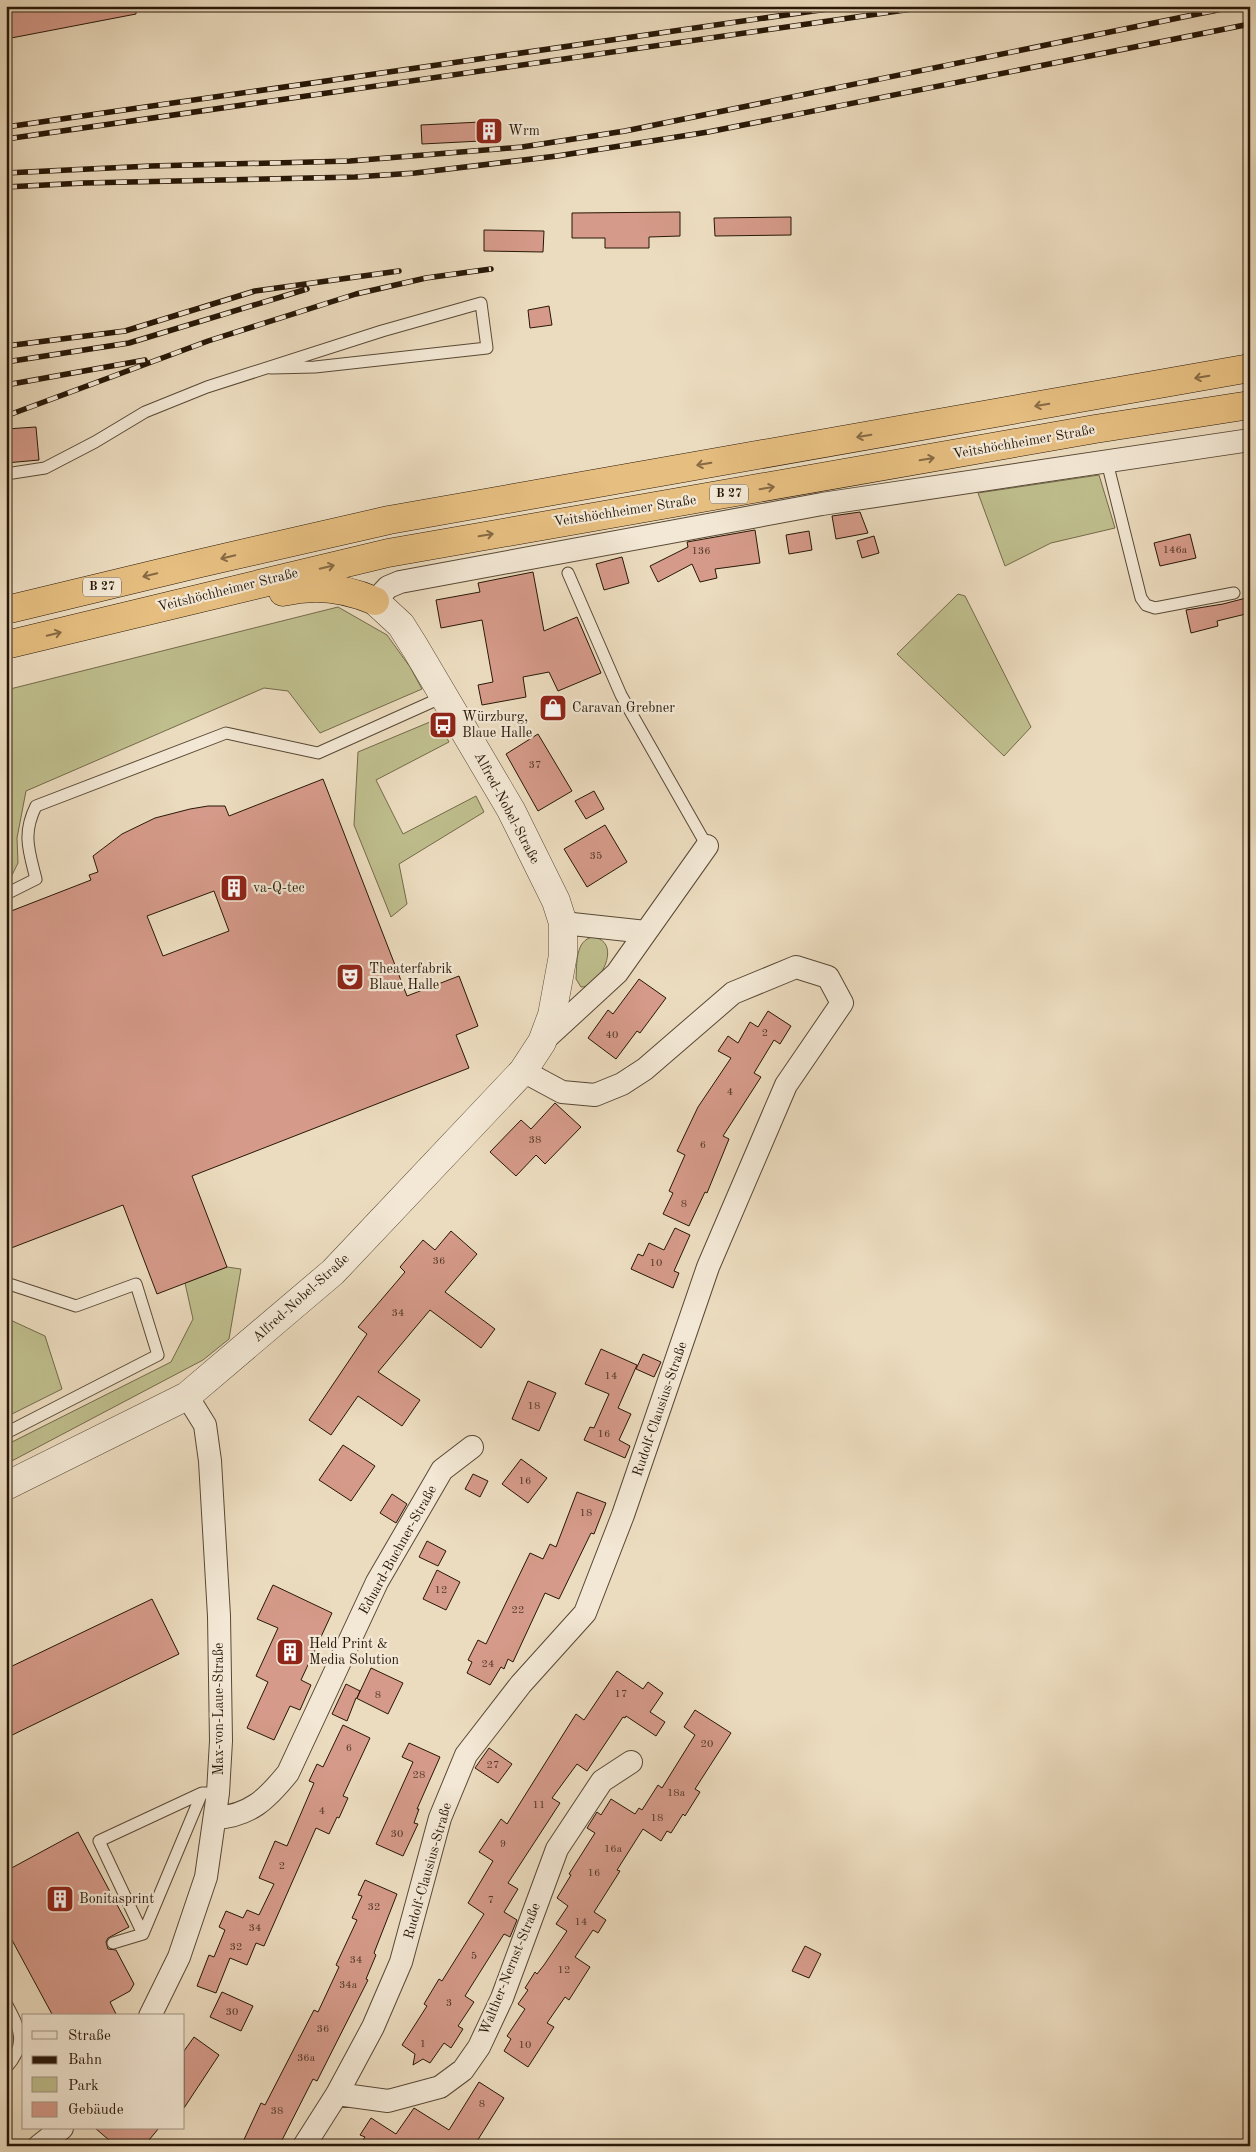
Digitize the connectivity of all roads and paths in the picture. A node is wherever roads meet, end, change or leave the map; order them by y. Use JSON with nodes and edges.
{"nodes":[{"id":1,"x":271,"y":368,"type":"junction"},
{"id":2,"x":1250,"y":368,"type":"edge"},
{"id":3,"x":1250,"y":405,"type":"edge"},
{"id":4,"x":1250,"y":440,"type":"edge"},
{"id":5,"x":1107,"y":462,"type":"junction"},
{"id":6,"x":6,"y":474,"type":"edge"},
{"id":7,"x":568,"y":573,"type":"dead end"},
{"id":8,"x":1234,"y":593,"type":"dead end"},
{"id":9,"x":211,"y":594,"type":"junction"},
{"id":10,"x":375,"y":601,"type":"junction"},
{"id":11,"x":6,"y":610,"type":"edge"},
{"id":12,"x":6,"y":645,"type":"edge"},
{"id":13,"x":444,"y":696,"type":"junction"},
{"id":14,"x":707,"y":846,"type":"joint"},
{"id":15,"x":6,"y":894,"type":"edge"},
{"id":16,"x":563,"y":923,"type":"junction"},
{"id":17,"x":646,"y":932,"type":"junction"},
{"id":18,"x":542,"y":1042,"type":"junction"},
{"id":19,"x":523,"y":1071,"type":"junction"},
{"id":20,"x":6,"y":1283,"type":"edge"},
{"id":21,"x":187,"y":1396,"type":"junction"},
{"id":22,"x":6,"y":1433,"type":"edge"},
{"id":23,"x":472,"y":1447,"type":"dead end"},
{"id":24,"x":6,"y":1486,"type":"edge"},
{"id":25,"x":631,"y":1762,"type":"dead end"},
{"id":26,"x":210,"y":1793,"type":"junction"},
{"id":27,"x":215,"y":1818,"type":"junction"},
{"id":28,"x":143,"y":1934,"type":"junction"},
{"id":29,"x":113,"y":1943,"type":"dead end"},
{"id":30,"x":6,"y":2003,"type":"edge"},
{"id":31,"x":151,"y":2014,"type":"edge"},
{"id":32,"x":6,"y":2068,"type":"edge"},
{"id":33,"x":337,"y":2094,"type":"junction"},
{"id":34,"x":60,"y":2130,"type":"edge"},
{"id":35,"x":40,"y":2146,"type":"edge"},
{"id":36,"x":304,"y":2146,"type":"edge"}],
"edges":[{"from":1,"to":1,"type":"lane"},
{"from":1,"to":6,"type":"lane"},
{"from":2,"to":11,"type":"highway","number":"B 27","one_way":true},
{"from":9,"to":3,"type":"highway","name":"Veitshöchheimer Straße","number":"B 27","one_way":true},
{"from":4,"to":5,"type":"street","name":"Veitshöchheimer Straße"},
{"from":5,"to":8,"type":"lane"},
{"from":5,"to":10,"type":"street","name":"Veitshöchheimer Straße"},
{"from":7,"to":14,"type":"lane"},
{"from":9,"to":10,"type":"highway"},
{"from":12,"to":9,"type":"highway","name":"Veitshöchheimer Straße","number":"B 27","one_way":true},
{"from":10,"to":13,"type":"street","name":"Alfred-Nobel-Straße"},
{"from":13,"to":15,"type":"lane"},
{"from":13,"to":16,"type":"street","name":"Alfred-Nobel-Straße"},
{"from":14,"to":17,"type":"street","name":"Alfred-Nobel-Straße"},
{"from":16,"to":17,"type":"street"},
{"from":16,"to":18,"type":"street","name":"Alfred-Nobel-Straße"},
{"from":17,"to":18,"type":"street","name":"Alfred-Nobel-Straße"},
{"from":18,"to":19,"type":"street","name":"Alfred-Nobel-Straße"},
{"from":19,"to":21,"type":"street","name":"Alfred-Nobel-Straße"},
{"from":19,"to":33,"type":"street","name":"Rudolf-Clausius-Straße"},
{"from":20,"to":22,"type":"lane"},
{"from":21,"to":24,"type":"street","name":"Alfred-Nobel-Straße"},
{"from":21,"to":26,"type":"street","name":"Max-von-Laue-Straße"},
{"from":23,"to":27,"type":"street","name":"Eduard-Buchner-Straße"},
{"from":25,"to":33,"type":"street","name":"Walther-Nernst-Straße"},
{"from":26,"to":27,"type":"street","name":"Max-von-Laue-Straße"},
{"from":26,"to":28,"type":"lane"},
{"from":26,"to":28,"type":"lane"},
{"from":27,"to":31,"type":"street","name":"Max-von-Laue-Straße"},
{"from":28,"to":29,"type":"lane"},
{"from":30,"to":32,"type":"lane"},
{"from":33,"to":36,"type":"street","name":"Rudolf-Clausius-Straße"},
{"from":34,"to":35,"type":"street"}]}
